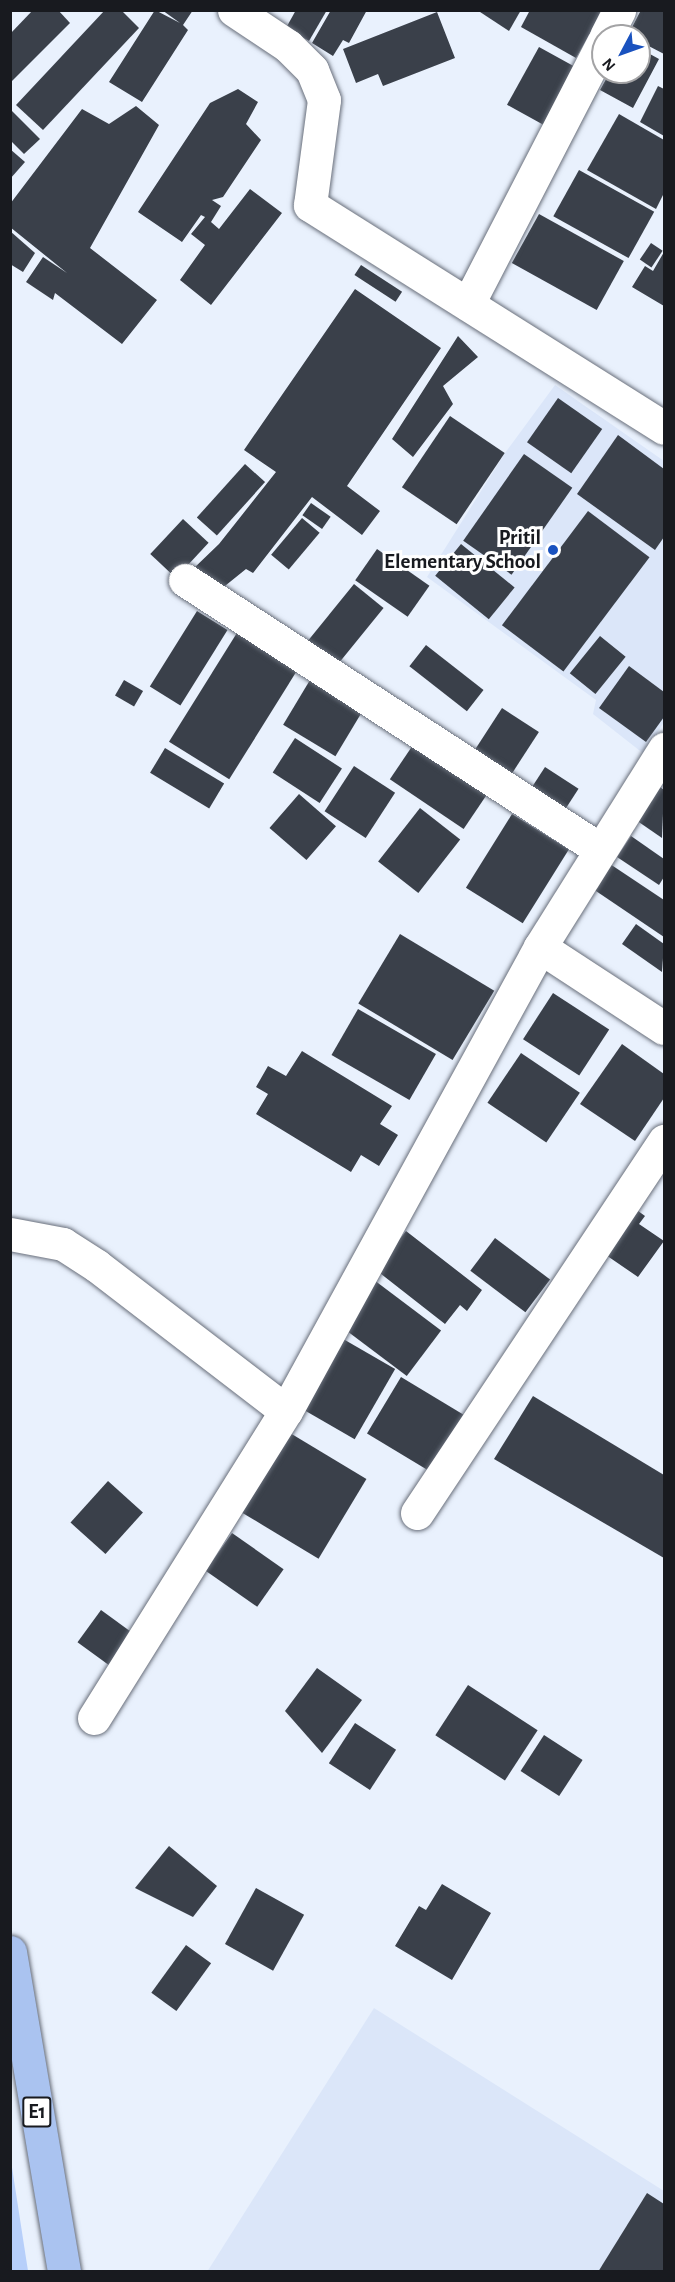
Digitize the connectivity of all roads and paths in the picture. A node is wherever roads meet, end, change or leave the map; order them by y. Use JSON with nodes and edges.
{"nodes":[{"id":1,"x":234,"y":10,"type":"edge"},
{"id":2,"x":619,"y":10,"type":"edge"},
{"id":3,"x":612,"y":24,"type":"edge"},
{"id":4,"x":591,"y":65,"type":"edge"},
{"id":5,"x":468,"y":304,"type":"junction"},
{"id":6,"x":664,"y":428,"type":"edge"},
{"id":7,"x":184,"y":580,"type":"dead end"},
{"id":8,"x":664,"y":748,"type":"edge"},
{"id":9,"x":600,"y":850,"type":"junction"},
{"id":10,"x":540,"y":946,"type":"junction"},
{"id":11,"x":664,"y":1028,"type":"edge"},
{"id":12,"x":664,"y":1141,"type":"edge"},
{"id":13,"x":10,"y":1234,"type":"edge"},
{"id":14,"x":286,"y":1411,"type":"junction"},
{"id":15,"x":417,"y":1514,"type":"dead end"},
{"id":16,"x":94,"y":1718,"type":"dead end"},
{"id":17,"x":10,"y":1952,"type":"edge"},
{"id":18,"x":64,"y":2271,"type":"edge"}],
"edges":[{"from":1,"to":5,"type":"street"},
{"from":2,"to":3,"type":"street"},
{"from":4,"to":5,"type":"street"},
{"from":5,"to":6,"type":"street"},
{"from":7,"to":9,"type":"street"},
{"from":8,"to":9,"type":"street"},
{"from":9,"to":10,"type":"street"},
{"from":10,"to":11,"type":"street"},
{"from":10,"to":14,"type":"street"},
{"from":12,"to":15,"type":"street"},
{"from":13,"to":14,"type":"street"},
{"from":14,"to":16,"type":"street"},
{"from":17,"to":18,"type":"highway","number":"E1"}]}
